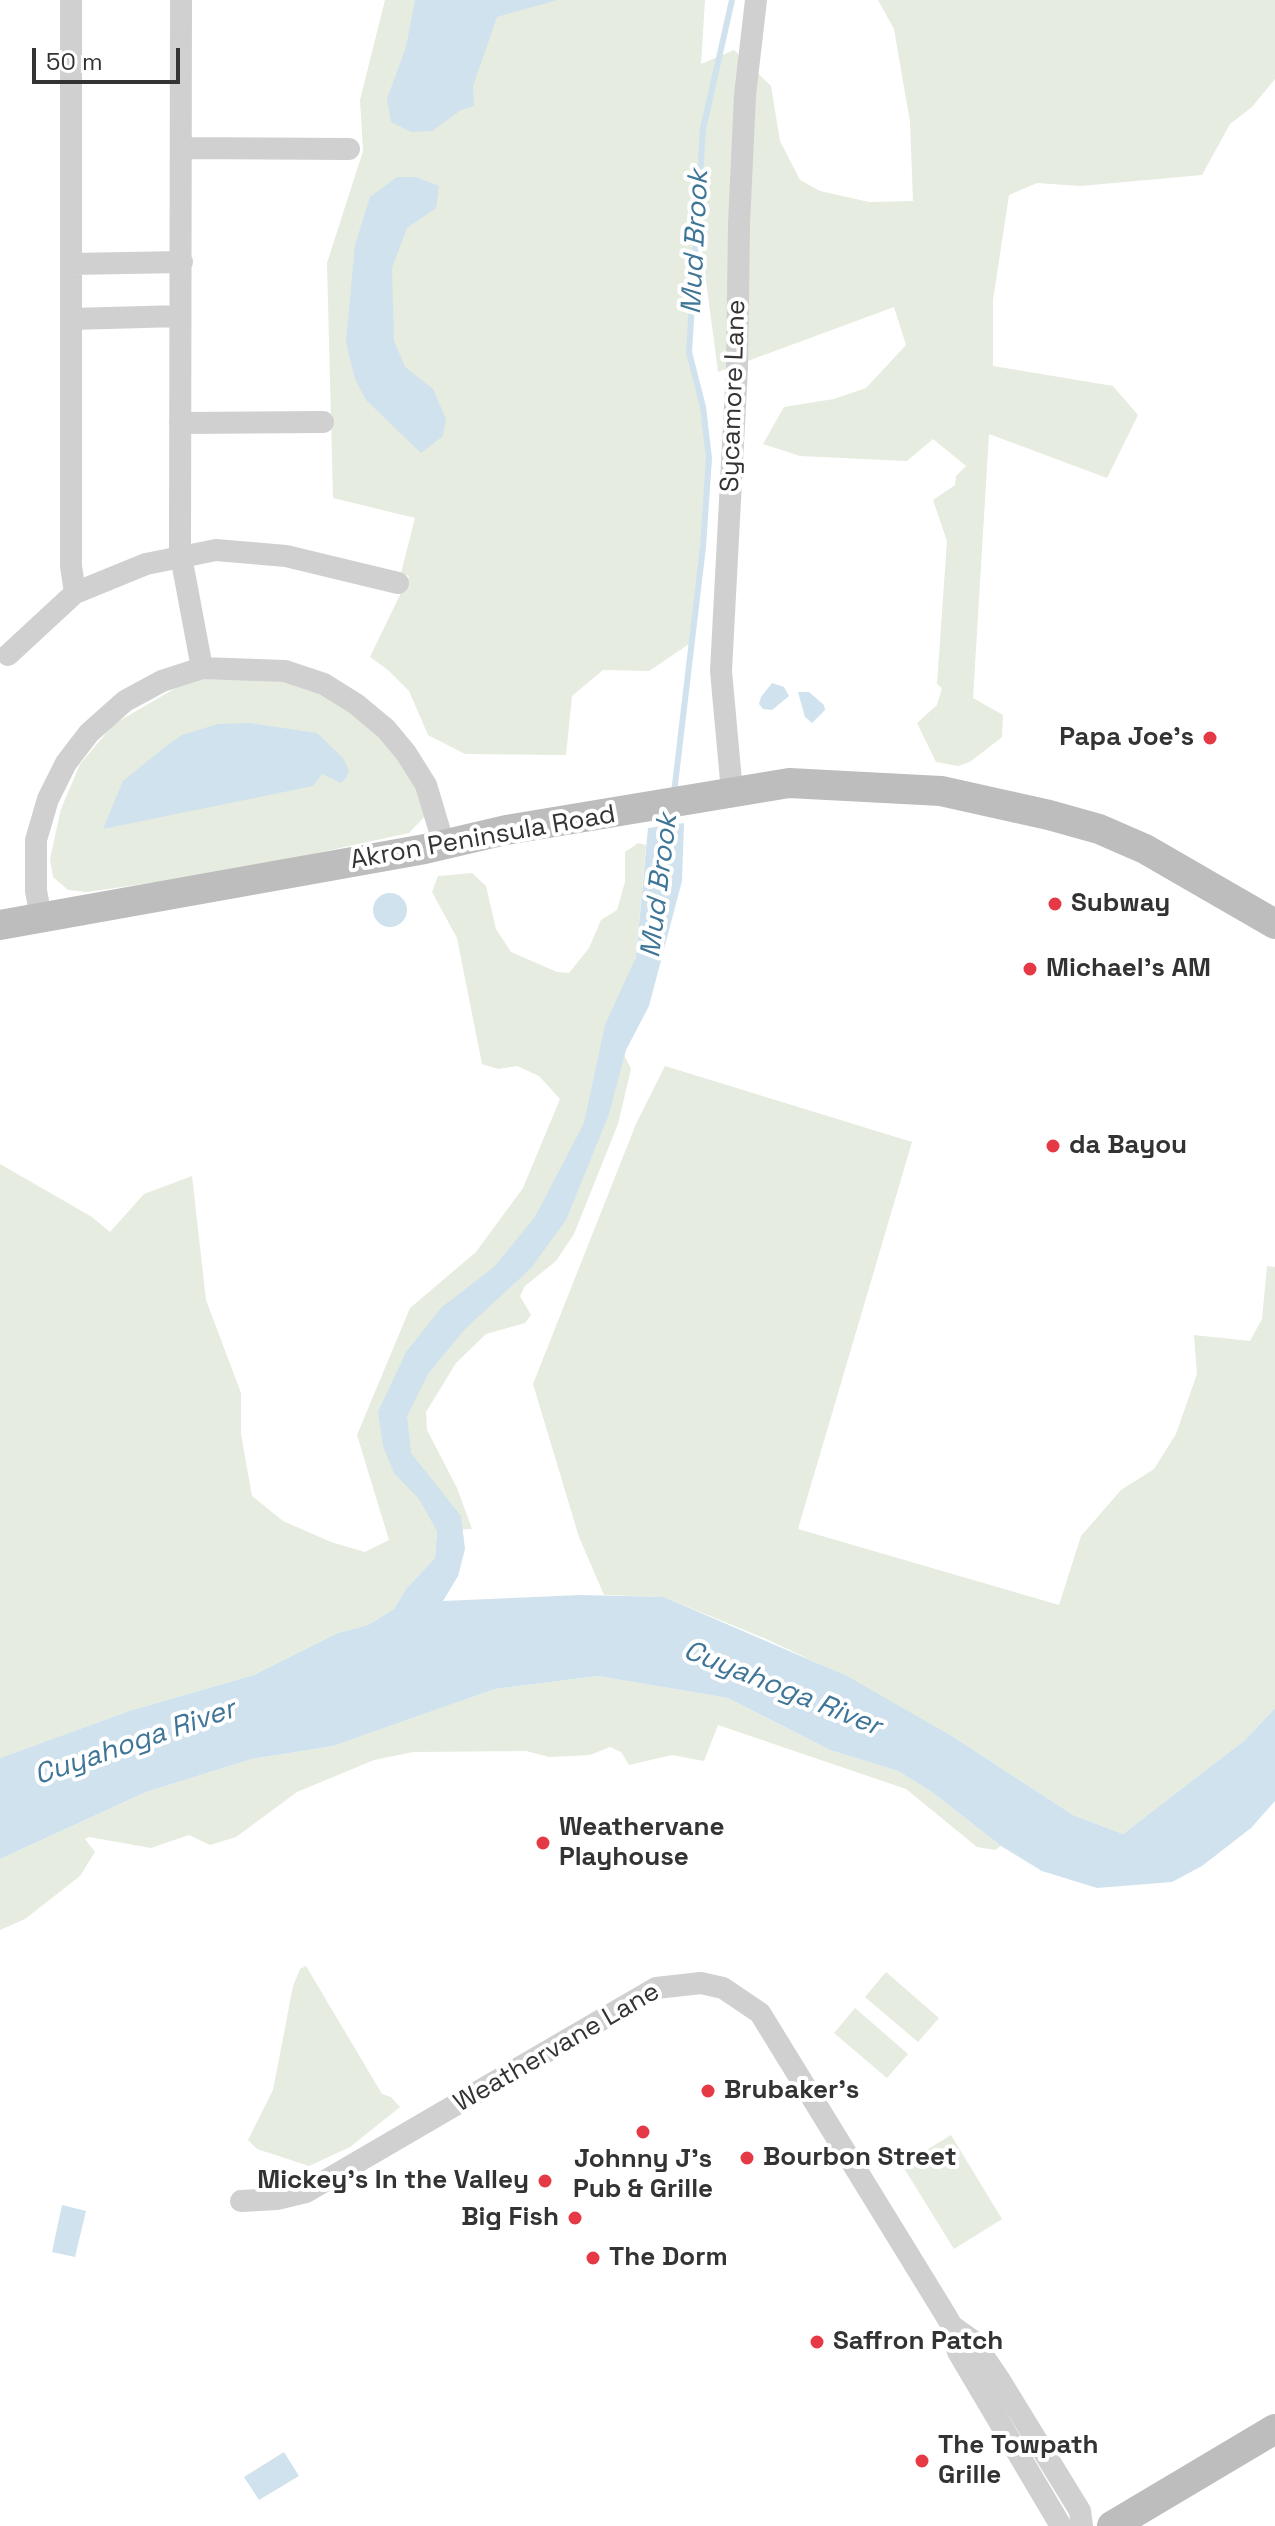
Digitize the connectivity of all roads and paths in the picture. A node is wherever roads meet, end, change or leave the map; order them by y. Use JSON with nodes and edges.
{"nodes":[{"id":1,"x":71,"y":0,"type":"edge"},
{"id":2,"x":181,"y":0,"type":"edge"},
{"id":3,"x":756,"y":0,"type":"edge"},
{"id":4,"x":181,"y":148,"type":"junction"},
{"id":5,"x":349,"y":149,"type":"dead end"},
{"id":6,"x":182,"y":262,"type":"junction"},
{"id":7,"x":71,"y":264,"type":"junction"},
{"id":8,"x":180,"y":316,"type":"junction"},
{"id":9,"x":71,"y":319,"type":"junction"},
{"id":10,"x":323,"y":422,"type":"dead end"},
{"id":11,"x":180,"y":423,"type":"junction"},
{"id":12,"x":180,"y":554,"type":"junction"},
{"id":13,"x":398,"y":583,"type":"dead end"},
{"id":14,"x":75,"y":593,"type":"junction"},
{"id":15,"x":8,"y":655,"type":"dead end"},
{"id":16,"x":202,"y":668,"type":"junction"},
{"id":17,"x":732,"y":792,"type":"junction"},
{"id":18,"x":444,"y":845,"type":"junction"},
{"id":19,"x":41,"y":917,"type":"junction"},
{"id":20,"x":1275,"y":924,"type":"edge"},
{"id":21,"x":0,"y":925,"type":"edge"},
{"id":22,"x":241,"y":2201,"type":"dead end"},
{"id":23,"x":982,"y":2373,"type":"junction"},
{"id":24,"x":1275,"y":2429,"type":"edge"},
{"id":25,"x":1032,"y":2433,"type":"junction"},
{"id":26,"x":1012,"y":2445,"type":"junction"},
{"id":27,"x":1061,"y":2526,"type":"edge"},
{"id":28,"x":1082,"y":2526,"type":"edge"},
{"id":29,"x":1112,"y":2526,"type":"edge"}],
"edges":[{"from":1,"to":7,"type":"street"},
{"from":2,"to":4,"type":"street"},
{"from":3,"to":17,"type":"street","name":"Sycamore Lane"},
{"from":4,"to":5,"type":"street"},
{"from":4,"to":6,"type":"street"},
{"from":6,"to":7,"type":"street"},
{"from":6,"to":8,"type":"street"},
{"from":7,"to":9,"type":"street"},
{"from":8,"to":9,"type":"street"},
{"from":8,"to":11,"type":"street"},
{"from":9,"to":14,"type":"street"},
{"from":10,"to":11,"type":"street"},
{"from":11,"to":12,"type":"street"},
{"from":12,"to":13,"type":"street"},
{"from":12,"to":14,"type":"street"},
{"from":12,"to":16,"type":"street"},
{"from":14,"to":15,"type":"street"},
{"from":16,"to":18,"type":"street"},
{"from":16,"to":19,"type":"street"},
{"from":17,"to":18,"type":"street","name":"Akron Peninsula Road"},
{"from":17,"to":20,"type":"street","name":"Akron Peninsula Road"},
{"from":18,"to":19,"type":"street","name":"Akron Peninsula Road"},
{"from":19,"to":21,"type":"street","name":"Akron Peninsula Road"},
{"from":22,"to":23,"type":"street","name":"Weathervane Lane"},
{"from":23,"to":25,"type":"street","name":"Weathervane Lane"},
{"from":23,"to":26,"type":"street","name":"Weathervane Lane"},
{"from":24,"to":29,"type":"street"},
{"from":25,"to":26,"type":"street"},
{"from":25,"to":28,"type":"street","name":"Weathervane Lane"},
{"from":26,"to":27,"type":"street","name":"Weathervane Lane"}]}
